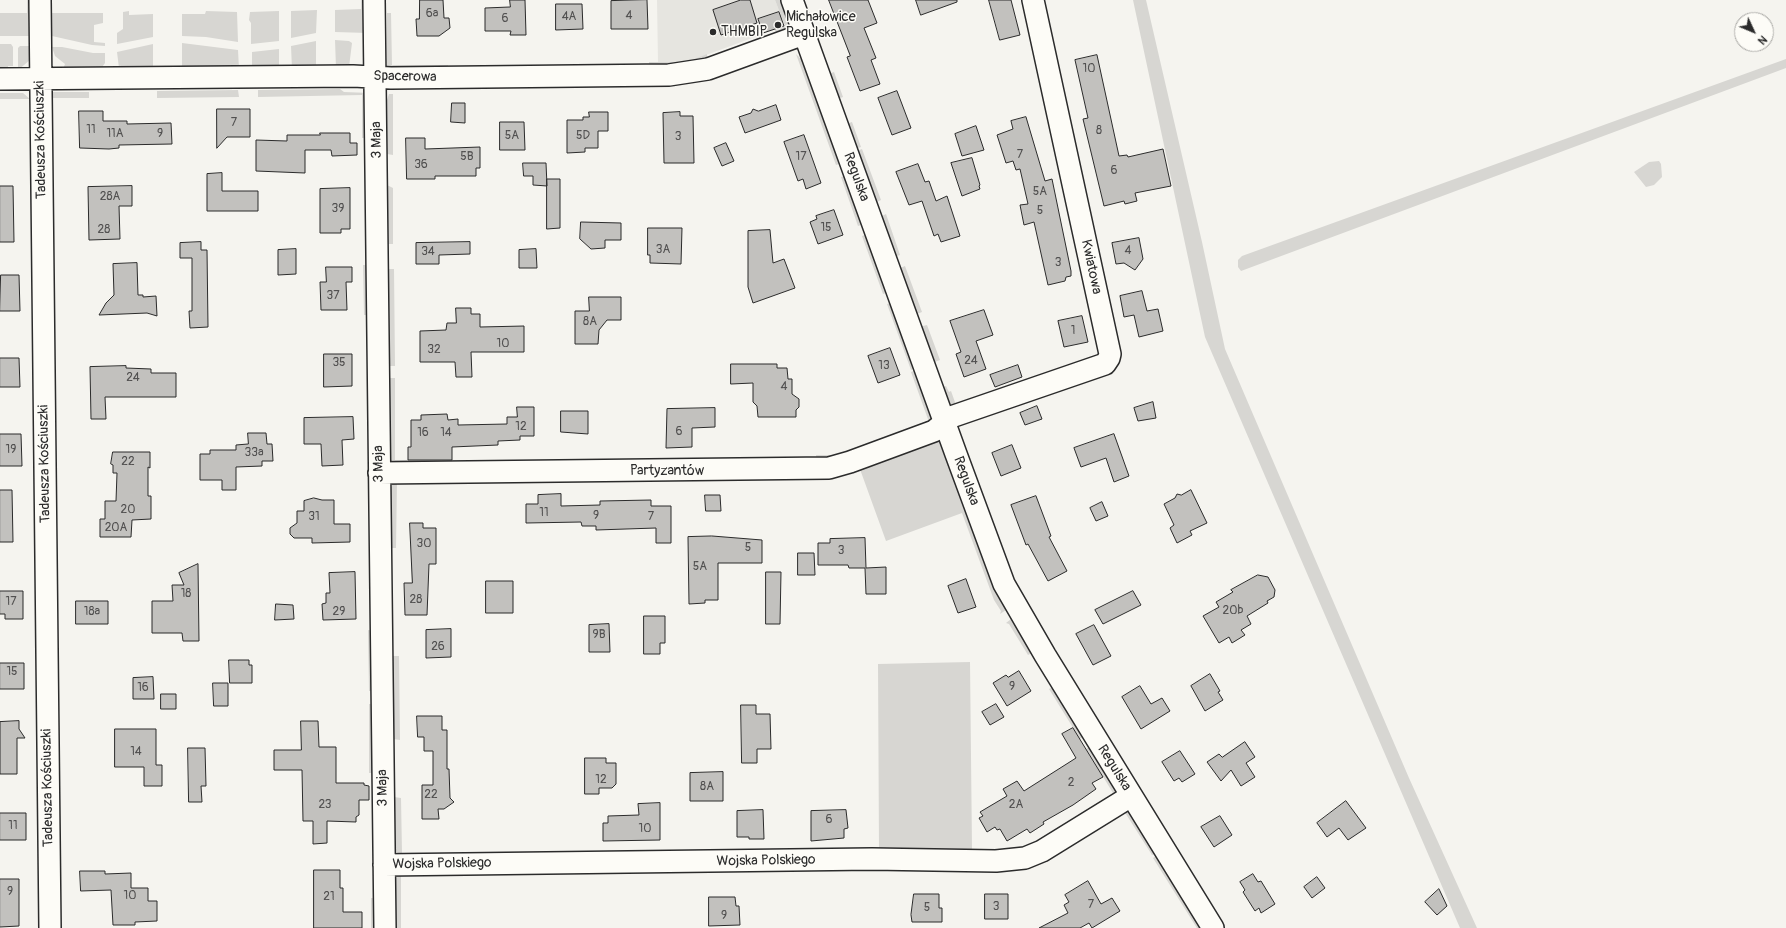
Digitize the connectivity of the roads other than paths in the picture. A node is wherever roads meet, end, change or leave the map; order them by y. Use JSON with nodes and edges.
{"nodes":[{"id":1,"x":40,"y":0,"type":"edge"},
{"id":2,"x":374,"y":0,"type":"edge"},
{"id":3,"x":792,"y":0,"type":"edge"},
{"id":4,"x":1033,"y":0,"type":"edge"},
{"id":5,"x":804,"y":34,"type":"junction"},
{"id":6,"x":375,"y":77,"type":"junction"},
{"id":7,"x":40,"y":78,"type":"junction"},
{"id":8,"x":0,"y":79,"type":"edge"},
{"id":9,"x":944,"y":422,"type":"junction"},
{"id":10,"x":380,"y":473,"type":"junction"},
{"id":11,"x":1131,"y":796,"type":"junction"},
{"id":12,"x":384,"y":865,"type":"junction"},
{"id":13,"x":50,"y":928,"type":"edge"},
{"id":14,"x":385,"y":928,"type":"edge"},
{"id":15,"x":1213,"y":928,"type":"edge"}],
"edges":[{"from":1,"to":7,"type":"street","name":"Tadeusza Kościuszki"},
{"from":2,"to":6,"type":"street","name":"3 Maja"},
{"from":3,"to":5,"type":"street","name":"Regulska"},
{"from":4,"to":9,"type":"street","name":"Kwiatowa"},
{"from":5,"to":6,"type":"street","name":"Spacerowa"},
{"from":5,"to":9,"type":"street","name":"Regulska"},
{"from":6,"to":7,"type":"street","name":"Spacerowa"},
{"from":6,"to":10,"type":"street","name":"3 Maja"},
{"from":7,"to":8,"type":"street","name":"Spacerowa"},
{"from":7,"to":13,"type":"street","name":"Tadeusza Kościuszki"},
{"from":9,"to":10,"type":"street","name":"Partyzantów"},
{"from":9,"to":11,"type":"street","name":"Regulska"},
{"from":10,"to":12,"type":"street","name":"3 Maja"},
{"from":11,"to":12,"type":"street","name":"Wojska Polskiego"},
{"from":11,"to":15,"type":"street","name":"Regulska"},
{"from":12,"to":14,"type":"street","name":"3 Maja"}]}
